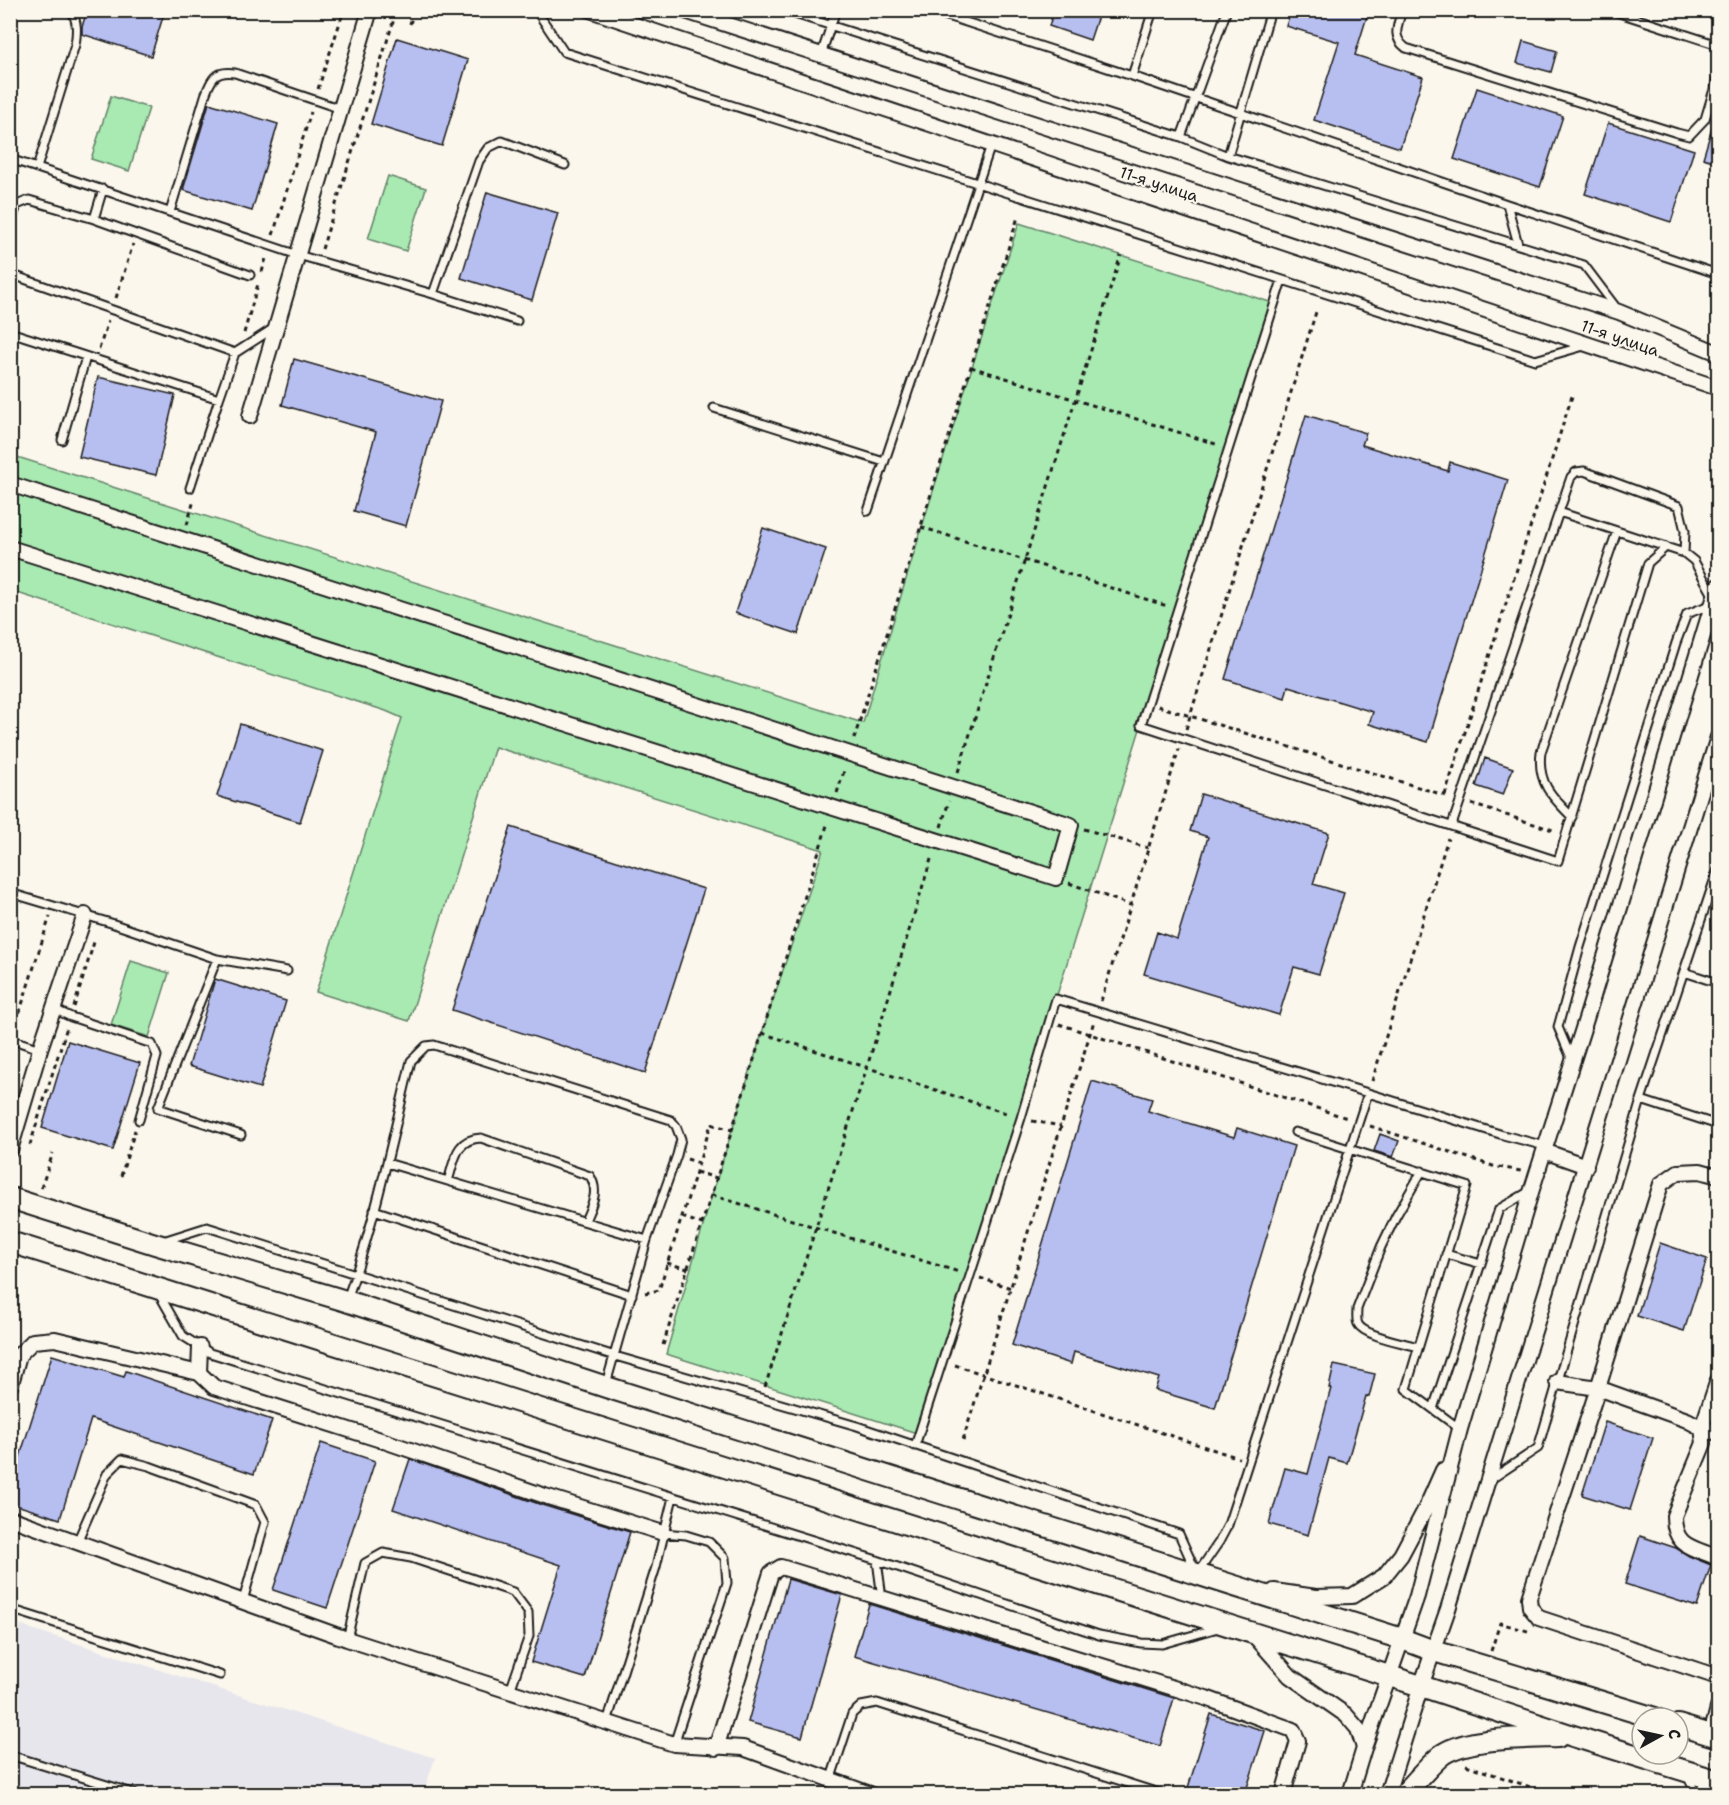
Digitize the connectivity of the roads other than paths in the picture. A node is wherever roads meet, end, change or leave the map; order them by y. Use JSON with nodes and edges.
{"nodes":[{"id":1,"x":71,"y":10,"type":"edge"},
{"id":2,"x":370,"y":10,"type":"edge"},
{"id":3,"x":536,"y":10,"type":"edge"},
{"id":4,"x":590,"y":10,"type":"edge"},
{"id":5,"x":682,"y":10,"type":"edge"},
{"id":6,"x":782,"y":10,"type":"edge"},
{"id":7,"x":836,"y":10,"type":"edge"},
{"id":8,"x":929,"y":10,"type":"edge"},
{"id":9,"x":1153,"y":10,"type":"edge"},
{"id":10,"x":1227,"y":10,"type":"edge"},
{"id":11,"x":1270,"y":10,"type":"edge"},
{"id":12,"x":1402,"y":10,"type":"edge"},
{"id":13,"x":1610,"y":10,"type":"edge"},
{"id":14,"x":831,"y":26,"type":"junction"},
{"id":15,"x":1719,"y":45,"type":"edge"},
{"id":16,"x":821,"y":55,"type":"junction"},
{"id":17,"x":1132,"y":76,"type":"junction"},
{"id":18,"x":1719,"y":76,"type":"edge"},
{"id":19,"x":1195,"y":98,"type":"junction"},
{"id":20,"x":341,"y":110,"type":"junction"},
{"id":21,"x":1239,"y":113,"type":"junction"},
{"id":22,"x":1181,"y":137,"type":"junction"},
{"id":23,"x":992,"y":145,"type":"junction"},
{"id":24,"x":1228,"y":156,"type":"junction"},
{"id":25,"x":10,"y":159,"type":"edge"},
{"id":26,"x":565,"y":165,"type":"dead end"},
{"id":27,"x":38,"y":168,"type":"junction"},
{"id":28,"x":979,"y":183,"type":"junction"},
{"id":29,"x":103,"y":189,"type":"junction"},
{"id":30,"x":14,"y":204,"type":"edge"},
{"id":31,"x":1507,"y":204,"type":"junction"},
{"id":32,"x":170,"y":212,"type":"junction"},
{"id":33,"x":94,"y":219,"type":"junction"},
{"id":34,"x":10,"y":226,"type":"edge"},
{"id":35,"x":1518,"y":244,"type":"junction"},
{"id":36,"x":298,"y":255,"type":"junction"},
{"id":37,"x":10,"y":274,"type":"edge"},
{"id":38,"x":1719,"y":274,"type":"edge"},
{"id":39,"x":250,"y":275,"type":"dead end"},
{"id":40,"x":1282,"y":280,"type":"junction"},
{"id":41,"x":433,"y":294,"type":"junction"},
{"id":42,"x":1619,"y":312,"type":"junction"},
{"id":43,"x":517,"y":321,"type":"dead end"},
{"id":44,"x":276,"y":327,"type":"junction"},
{"id":45,"x":10,"y":332,"type":"edge"},
{"id":46,"x":1589,"y":345,"type":"junction"},
{"id":47,"x":235,"y":353,"type":"junction"},
{"id":48,"x":1719,"y":353,"type":"edge"},
{"id":49,"x":86,"y":357,"type":"junction"},
{"id":50,"x":1719,"y":388,"type":"edge"},
{"id":51,"x":219,"y":399,"type":"junction"},
{"id":52,"x":714,"y":408,"type":"dead end"},
{"id":53,"x":250,"y":416,"type":"dead end"},
{"id":54,"x":62,"y":440,"type":"dead end"},
{"id":55,"x":884,"y":462,"type":"junction"},
{"id":56,"x":10,"y":484,"type":"edge"},
{"id":57,"x":190,"y":488,"type":"dead end"},
{"id":58,"x":868,"y":511,"type":"dead end"},
{"id":59,"x":1559,"y":512,"type":"junction"},
{"id":60,"x":1617,"y":531,"type":"junction"},
{"id":61,"x":1666,"y":547,"type":"junction"},
{"id":62,"x":10,"y":549,"type":"edge"},
{"id":63,"x":1684,"y":554,"type":"junction"},
{"id":64,"x":1715,"y":596,"type":"edge"},
{"id":65,"x":1719,"y":737,"type":"edge"},
{"id":66,"x":1572,"y":817,"type":"junction"},
{"id":67,"x":1452,"y":825,"type":"junction"},
{"id":68,"x":1719,"y":869,"type":"edge"},
{"id":69,"x":10,"y":893,"type":"edge"},
{"id":70,"x":85,"y":915,"type":"junction"},
{"id":71,"x":217,"y":958,"type":"junction"},
{"id":72,"x":287,"y":971,"type":"dead end"},
{"id":73,"x":1684,"y":972,"type":"junction"},
{"id":74,"x":1719,"y":983,"type":"edge"},
{"id":75,"x":54,"y":1009,"type":"junction"},
{"id":76,"x":11,"y":1039,"type":"edge"},
{"id":77,"x":40,"y":1048,"type":"junction"},
{"id":78,"x":1573,"y":1060,"type":"junction"},
{"id":79,"x":1368,"y":1093,"type":"junction"},
{"id":80,"x":1641,"y":1100,"type":"junction"},
{"id":81,"x":139,"y":1120,"type":"road end"},
{"id":82,"x":1719,"y":1125,"type":"edge"},
{"id":83,"x":1295,"y":1132,"type":"dead end"},
{"id":84,"x":241,"y":1135,"type":"dead end"},
{"id":85,"x":1350,"y":1149,"type":"junction"},
{"id":86,"x":1544,"y":1149,"type":"junction"},
{"id":87,"x":10,"y":1150,"type":"edge"},
{"id":88,"x":387,"y":1163,"type":"junction"},
{"id":89,"x":1586,"y":1166,"type":"junction"},
{"id":90,"x":1422,"y":1171,"type":"junction"},
{"id":91,"x":1719,"y":1176,"type":"edge"},
{"id":92,"x":448,"y":1181,"type":"junction"},
{"id":93,"x":1532,"y":1189,"type":"junction"},
{"id":94,"x":10,"y":1198,"type":"edge"},
{"id":95,"x":374,"y":1210,"type":"junction"},
{"id":96,"x":585,"y":1221,"type":"junction"},
{"id":97,"x":646,"y":1240,"type":"junction"},
{"id":98,"x":10,"y":1242,"type":"edge"},
{"id":99,"x":155,"y":1244,"type":"junction"},
{"id":100,"x":1446,"y":1254,"type":"junction"},
{"id":101,"x":1481,"y":1264,"type":"junction"},
{"id":102,"x":357,"y":1273,"type":"junction"},
{"id":103,"x":155,"y":1287,"type":"junction"},
{"id":104,"x":632,"y":1295,"type":"junction"},
{"id":105,"x":346,"y":1301,"type":"junction"},
{"id":106,"x":200,"y":1347,"type":"junction"},
{"id":107,"x":1418,"y":1347,"type":"junction"},
{"id":108,"x":615,"y":1356,"type":"junction"},
{"id":109,"x":199,"y":1373,"type":"junction"},
{"id":110,"x":1719,"y":1380,"type":"edge"},
{"id":111,"x":1557,"y":1382,"type":"junction"},
{"id":112,"x":10,"y":1387,"type":"edge"},
{"id":113,"x":606,"y":1387,"type":"junction"},
{"id":114,"x":1598,"y":1388,"type":"junction"},
{"id":115,"x":1433,"y":1409,"type":"junction"},
{"id":116,"x":1702,"y":1428,"type":"junction"},
{"id":117,"x":1460,"y":1430,"type":"junction"},
{"id":118,"x":1719,"y":1433,"type":"edge"},
{"id":119,"x":915,"y":1446,"type":"junction"},
{"id":120,"x":1488,"y":1481,"type":"junction"},
{"id":121,"x":673,"y":1497,"type":"junction"},
{"id":122,"x":10,"y":1518,"type":"edge"},
{"id":123,"x":663,"y":1533,"type":"junction"},
{"id":124,"x":77,"y":1542,"type":"junction"},
{"id":125,"x":1719,"y":1558,"type":"edge"},
{"id":126,"x":877,"y":1560,"type":"junction"},
{"id":127,"x":1197,"y":1574,"type":"junction"},
{"id":128,"x":882,"y":1598,"type":"junction"},
{"id":129,"x":243,"y":1601,"type":"junction"},
{"id":130,"x":10,"y":1608,"type":"edge"},
{"id":131,"x":1229,"y":1625,"type":"junction"},
{"id":132,"x":1252,"y":1632,"type":"junction"},
{"id":133,"x":347,"y":1639,"type":"junction"},
{"id":134,"x":1402,"y":1640,"type":"junction"},
{"id":135,"x":1434,"y":1651,"type":"junction"},
{"id":136,"x":220,"y":1675,"type":"dead end"},
{"id":137,"x":1389,"y":1676,"type":"junction"},
{"id":138,"x":1719,"y":1677,"type":"edge"},
{"id":139,"x":1421,"y":1686,"type":"junction"},
{"id":140,"x":510,"y":1691,"type":"junction"},
{"id":141,"x":1630,"y":1710,"type":"edge"},
{"id":142,"x":1718,"y":1712,"type":"edge"},
{"id":143,"x":607,"y":1722,"type":"junction"},
{"id":144,"x":1690,"y":1729,"type":"edge"},
{"id":145,"x":1573,"y":1736,"type":"junction"},
{"id":146,"x":1715,"y":1736,"type":"edge"},
{"id":147,"x":674,"y":1744,"type":"junction"},
{"id":148,"x":716,"y":1748,"type":"junction"},
{"id":149,"x":1364,"y":1748,"type":"junction"},
{"id":150,"x":10,"y":1755,"type":"edge"},
{"id":151,"x":1685,"y":1770,"type":"junction"},
{"id":152,"x":1719,"y":1780,"type":"edge"},
{"id":153,"x":830,"y":1781,"type":"junction"},
{"id":154,"x":136,"y":1794,"type":"edge"},
{"id":155,"x":870,"y":1794,"type":"edge"},
{"id":156,"x":1162,"y":1794,"type":"edge"},
{"id":157,"x":1283,"y":1794,"type":"edge"},
{"id":158,"x":1350,"y":1794,"type":"edge"},
{"id":159,"x":1387,"y":1794,"type":"edge"},
{"id":160,"x":1404,"y":1794,"type":"edge"},
{"id":161,"x":1696,"y":1794,"type":"edge"}],
"edges":[{"from":1,"to":27,"type":"lane"},
{"from":2,"to":20,"type":"street"},
{"from":3,"to":28,"type":"lane"},
{"from":4,"to":23,"type":"street","name":"11-я улица"},
{"from":5,"to":16,"type":"street","name":"11-я улица"},
{"from":6,"to":14,"type":"lane"},
{"from":7,"to":14,"type":"lane"},
{"from":8,"to":17,"type":"lane"},
{"from":9,"to":17,"type":"lane"},
{"from":10,"to":19,"type":"lane"},
{"from":11,"to":21,"type":"lane"},
{"from":12,"to":18,"type":"lane"},
{"from":13,"to":15,"type":"lane"},
{"from":14,"to":16,"type":"lane"},
{"from":14,"to":22,"type":"lane"},
{"from":16,"to":42,"type":"street","name":"11-я улица"},
{"from":17,"to":19,"type":"lane"},
{"from":19,"to":21,"type":"lane"},
{"from":19,"to":22,"type":"lane"},
{"from":20,"to":32,"type":"lane"},
{"from":20,"to":36,"type":"street"},
{"from":21,"to":24,"type":"lane"},
{"from":21,"to":31,"type":"lane"},
{"from":22,"to":24,"type":"lane"},
{"from":23,"to":28,"type":"lane"},
{"from":23,"to":46,"type":"street","name":"11-я улица"},
{"from":24,"to":35,"type":"lane"},
{"from":25,"to":27,"type":"lane"},
{"from":26,"to":41,"type":"lane"},
{"from":27,"to":29,"type":"lane"},
{"from":28,"to":40,"type":"lane"},
{"from":28,"to":55,"type":"lane"},
{"from":29,"to":32,"type":"lane"},
{"from":29,"to":33,"type":"lane"},
{"from":30,"to":33,"type":"lane"},
{"from":30,"to":34,"type":"lane"},
{"from":31,"to":35,"type":"lane"},
{"from":31,"to":38,"type":"lane"},
{"from":32,"to":36,"type":"lane"},
{"from":33,"to":39,"type":"lane"},
{"from":35,"to":42,"type":"lane"},
{"from":36,"to":41,"type":"lane"},
{"from":36,"to":44,"type":"street"},
{"from":37,"to":47,"type":"lane"},
{"from":40,"to":46,"type":"lane"},
{"from":40,"to":67,"type":"lane"},
{"from":41,"to":43,"type":"lane"},
{"from":42,"to":48,"type":"street","name":"11-я улица"},
{"from":44,"to":47,"type":"lane"},
{"from":44,"to":53,"type":"street"},
{"from":45,"to":49,"type":"lane"},
{"from":46,"to":50,"type":"street","name":"11-я улица"},
{"from":47,"to":51,"type":"lane"},
{"from":49,"to":51,"type":"lane"},
{"from":49,"to":54,"type":"lane"},
{"from":51,"to":57,"type":"lane"},
{"from":52,"to":55,"type":"lane"},
{"from":55,"to":58,"type":"lane"},
{"from":56,"to":62,"type":"street"},
{"from":59,"to":60,"type":"lane"},
{"from":59,"to":63,"type":"lane"},
{"from":59,"to":67,"type":"lane"},
{"from":60,"to":61,"type":"lane"},
{"from":60,"to":66,"type":"lane"},
{"from":61,"to":63,"type":"lane"},
{"from":61,"to":66,"type":"lane"},
{"from":63,"to":64,"type":"lane"},
{"from":64,"to":78,"type":"street"},
{"from":64,"to":78,"type":"lane"},
{"from":65,"to":89,"type":"street"},
{"from":66,"to":67,"type":"lane"},
{"from":68,"to":73,"type":"lane"},
{"from":69,"to":70,"type":"lane"},
{"from":70,"to":71,"type":"lane"},
{"from":70,"to":75,"type":"street"},
{"from":71,"to":72,"type":"lane"},
{"from":71,"to":84,"type":"lane"},
{"from":73,"to":74,"type":"lane"},
{"from":73,"to":80,"type":"lane"},
{"from":75,"to":77,"type":"street"},
{"from":75,"to":81,"type":"lane"},
{"from":76,"to":77,"type":"lane"},
{"from":77,"to":87,"type":"street"},
{"from":78,"to":86,"type":"street"},
{"from":79,"to":85,"type":"lane"},
{"from":79,"to":86,"type":"lane"},
{"from":79,"to":119,"type":"lane"},
{"from":80,"to":82,"type":"lane"},
{"from":80,"to":111,"type":"lane"},
{"from":83,"to":85,"type":"lane"},
{"from":85,"to":90,"type":"lane"},
{"from":85,"to":127,"type":"lane"},
{"from":86,"to":89,"type":"street"},
{"from":86,"to":93,"type":"street"},
{"from":88,"to":92,"type":"lane"},
{"from":88,"to":95,"type":"lane"},
{"from":88,"to":97,"type":"lane"},
{"from":89,"to":120,"type":"street"},
{"from":90,"to":100,"type":"lane"},
{"from":90,"to":107,"type":"lane"},
{"from":91,"to":114,"type":"street"},
{"from":92,"to":96,"type":"lane"},
{"from":92,"to":96,"type":"lane"},
{"from":93,"to":101,"type":"lane"},
{"from":93,"to":117,"type":"street"},
{"from":94,"to":99,"type":"street"},
{"from":95,"to":102,"type":"lane"},
{"from":95,"to":104,"type":"lane"},
{"from":96,"to":97,"type":"lane"},
{"from":97,"to":104,"type":"lane"},
{"from":98,"to":103,"type":"street"},
{"from":99,"to":102,"type":"lane"},
{"from":99,"to":105,"type":"street"},
{"from":100,"to":101,"type":"lane"},
{"from":100,"to":107,"type":"lane"},
{"from":101,"to":115,"type":"lane"},
{"from":102,"to":105,"type":"lane"},
{"from":102,"to":108,"type":"lane"},
{"from":103,"to":106,"type":"lane"},
{"from":103,"to":131,"type":"street"},
{"from":104,"to":108,"type":"lane"},
{"from":105,"to":113,"type":"street"},
{"from":106,"to":109,"type":"street"},
{"from":106,"to":121,"type":"lane"},
{"from":107,"to":115,"type":"lane"},
{"from":108,"to":113,"type":"lane"},
{"from":108,"to":119,"type":"lane"},
{"from":109,"to":112,"type":"street"},
{"from":109,"to":123,"type":"street"},
{"from":110,"to":116,"type":"street"},
{"from":111,"to":114,"type":"street"},
{"from":111,"to":120,"type":"lane"},
{"from":113,"to":127,"type":"street"},
{"from":114,"to":116,"type":"street"},
{"from":114,"to":138,"type":"street"},
{"from":115,"to":117,"type":"lane"},
{"from":116,"to":118,"type":"street"},
{"from":116,"to":125,"type":"street"},
{"from":117,"to":127,"type":"street"},
{"from":117,"to":134,"type":"street"},
{"from":119,"to":127,"type":"lane"},
{"from":120,"to":135,"type":"street"},
{"from":121,"to":123,"type":"lane"},
{"from":121,"to":126,"type":"lane"},
{"from":122,"to":124,"type":"street"},
{"from":123,"to":143,"type":"lane"},
{"from":123,"to":147,"type":"lane"},
{"from":124,"to":129,"type":"street"},
{"from":124,"to":129,"type":"lane"},
{"from":126,"to":128,"type":"lane"},
{"from":126,"to":131,"type":"lane"},
{"from":127,"to":134,"type":"street"},
{"from":128,"to":148,"type":"street"},
{"from":128,"to":157,"type":"street"},
{"from":129,"to":133,"type":"street"},
{"from":130,"to":136,"type":"lane"},
{"from":131,"to":132,"type":"street"},
{"from":132,"to":137,"type":"street"},
{"from":132,"to":149,"type":"street"},
{"from":133,"to":140,"type":"street"},
{"from":133,"to":140,"type":"lane"},
{"from":134,"to":135,"type":"street"},
{"from":134,"to":137,"type":"street"},
{"from":135,"to":139,"type":"street"},
{"from":135,"to":141,"type":"street"},
{"from":137,"to":139,"type":"street"},
{"from":137,"to":149,"type":"street"},
{"from":139,"to":145,"type":"street"},
{"from":139,"to":159,"type":"street"},
{"from":140,"to":143,"type":"street"},
{"from":142,"to":146,"type":"street"},
{"from":143,"to":147,"type":"street"},
{"from":144,"to":146,"type":"street"},
{"from":145,"to":151,"type":"street"},
{"from":145,"to":160,"type":"street"},
{"from":147,"to":148,"type":"street"},
{"from":148,"to":153,"type":"street"},
{"from":149,"to":158,"type":"street"},
{"from":150,"to":154,"type":"lane"},
{"from":151,"to":152,"type":"street"},
{"from":151,"to":161,"type":"lane"},
{"from":153,"to":155,"type":"street"},
{"from":153,"to":156,"type":"lane"}]}
